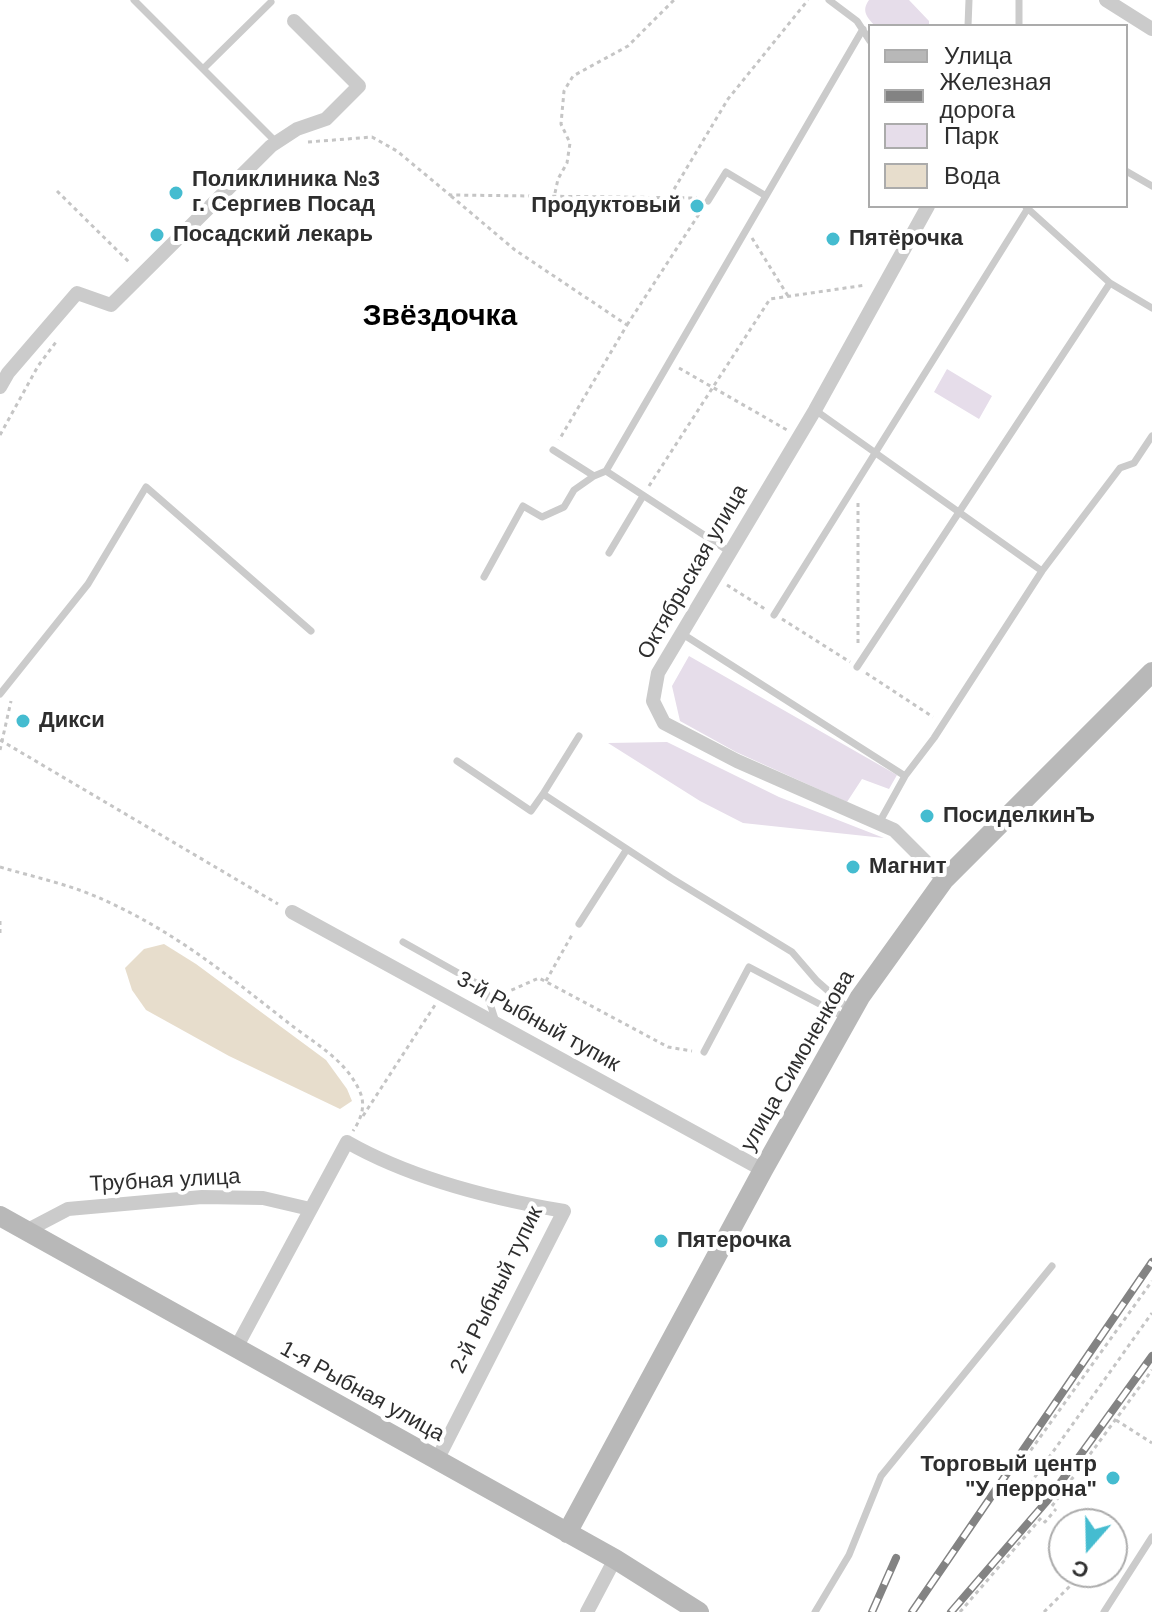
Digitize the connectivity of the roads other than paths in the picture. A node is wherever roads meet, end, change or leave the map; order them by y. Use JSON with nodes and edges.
{"nodes":[{"id":1,"x":134,"y":0,"type":"edge"},
{"id":2,"x":829,"y":0,"type":"edge"},
{"id":3,"x":969,"y":0,"type":"edge"},
{"id":4,"x":1019,"y":0,"type":"edge"},
{"id":5,"x":1106,"y":0,"type":"edge"},
{"id":6,"x":271,"y":2,"type":"edge"},
{"id":7,"x":294,"y":21,"type":"dead end"},
{"id":8,"x":968,"y":24,"type":"edge"},
{"id":9,"x":1019,"y":24,"type":"edge"},
{"id":10,"x":863,"y":29,"type":"junction"},
{"id":11,"x":1152,"y":29,"type":"edge"},
{"id":12,"x":868,"y":38,"type":"edge"},
{"id":13,"x":203,"y":69,"type":"junction"},
{"id":14,"x":276,"y":142,"type":"junction"},
{"id":15,"x":1128,"y":172,"type":"edge"},
{"id":16,"x":1152,"y":186,"type":"edge"},
{"id":17,"x":766,"y":196,"type":"junction"},
{"id":18,"x":708,"y":201,"type":"road end"},
{"id":19,"x":927,"y":208,"type":"edge"},
{"id":20,"x":1025,"y":208,"type":"edge"},
{"id":21,"x":1027,"y":208,"type":"edge"},
{"id":22,"x":1110,"y":283,"type":"junction"},
{"id":23,"x":1152,"y":308,"type":"edge"},
{"id":24,"x":4,"y":369,"type":"edge"},
{"id":25,"x":0,"y":387,"type":"edge"},
{"id":26,"x":815,"y":410,"type":"junction"},
{"id":27,"x":1152,"y":436,"type":"edge"},
{"id":28,"x":553,"y":450,"type":"road end"},
{"id":29,"x":877,"y":451,"type":"junction"},
{"id":30,"x":606,"y":471,"type":"junction"},
{"id":31,"x":594,"y":476,"type":"junction"},
{"id":32,"x":643,"y":496,"type":"junction"},
{"id":33,"x":961,"y":512,"type":"junction"},
{"id":34,"x":730,"y":552,"type":"junction"},
{"id":35,"x":609,"y":553,"type":"dead end"},
{"id":36,"x":1042,"y":571,"type":"junction"},
{"id":37,"x":484,"y":577,"type":"dead end"},
{"id":38,"x":774,"y":615,"type":"road end"},
{"id":39,"x":311,"y":631,"type":"dead end"},
{"id":40,"x":681,"y":633,"type":"junction"},
{"id":41,"x":857,"y":667,"type":"road end"},
{"id":42,"x":1152,"y":672,"type":"edge"},
{"id":43,"x":0,"y":694,"type":"edge"},
{"id":44,"x":579,"y":736,"type":"dead end"},
{"id":45,"x":457,"y":761,"type":"dead end"},
{"id":46,"x":905,"y":776,"type":"junction"},
{"id":47,"x":543,"y":794,"type":"junction"},
{"id":48,"x":879,"y":823,"type":"junction"},
{"id":49,"x":627,"y":849,"type":"junction"},
{"id":50,"x":944,"y":880,"type":"junction"},
{"id":51,"x":292,"y":912,"type":"road end"},
{"id":52,"x":579,"y":924,"type":"road end"},
{"id":53,"x":403,"y":942,"type":"dead end"},
{"id":54,"x":850,"y":1015,"type":"junction"},
{"id":55,"x":497,"y":1024,"type":"junction"},
{"id":56,"x":704,"y":1052,"type":"road end"},
{"id":57,"x":763,"y":1170,"type":"junction"},
{"id":58,"x":310,"y":1209,"type":"junction"},
{"id":59,"x":0,"y":1216,"type":"edge"},
{"id":60,"x":26,"y":1231,"type":"junction"},
{"id":61,"x":1052,"y":1266,"type":"dead end"},
{"id":62,"x":236,"y":1348,"type":"junction"},
{"id":63,"x":436,"y":1462,"type":"junction"},
{"id":64,"x":567,"y":1533,"type":"junction"},
{"id":65,"x":1152,"y":1537,"type":"edge"},
{"id":66,"x":615,"y":1559,"type":"junction"},
{"id":67,"x":693,"y":1610,"type":"edge"},
{"id":68,"x":587,"y":1612,"type":"edge"},
{"id":69,"x":815,"y":1612,"type":"edge"},
{"id":70,"x":1104,"y":1612,"type":"edge"}],
"edges":[{"from":1,"to":13,"type":"lane"},
{"from":2,"to":10,"type":"lane"},
{"from":3,"to":8,"type":"lane"},
{"from":4,"to":9,"type":"lane"},
{"from":5,"to":11,"type":"street"},
{"from":6,"to":13,"type":"lane"},
{"from":7,"to":14,"type":"street"},
{"from":10,"to":12,"type":"lane"},
{"from":10,"to":17,"type":"lane"},
{"from":13,"to":14,"type":"lane"},
{"from":14,"to":24,"type":"street"},
{"from":15,"to":16,"type":"lane"},
{"from":17,"to":18,"type":"lane"},
{"from":17,"to":30,"type":"lane"},
{"from":19,"to":26,"type":"street","name":"Октябрьская улица"},
{"from":20,"to":29,"type":"lane"},
{"from":21,"to":22,"type":"lane"},
{"from":22,"to":23,"type":"lane"},
{"from":22,"to":33,"type":"lane"},
{"from":24,"to":25,"type":"street"},
{"from":26,"to":29,"type":"lane"},
{"from":26,"to":34,"type":"street","name":"Октябрьская улица"},
{"from":27,"to":36,"type":"lane"},
{"from":28,"to":31,"type":"lane"},
{"from":29,"to":33,"type":"lane"},
{"from":29,"to":38,"type":"lane"},
{"from":30,"to":31,"type":"lane"},
{"from":30,"to":32,"type":"lane"},
{"from":31,"to":37,"type":"lane"},
{"from":32,"to":34,"type":"lane"},
{"from":32,"to":35,"type":"lane"},
{"from":33,"to":36,"type":"lane"},
{"from":33,"to":41,"type":"lane"},
{"from":34,"to":40,"type":"street","name":"Октябрьская улица"},
{"from":36,"to":46,"type":"lane"},
{"from":39,"to":43,"type":"lane"},
{"from":40,"to":46,"type":"lane"},
{"from":40,"to":48,"type":"street","name":"Октябрьская улица"},
{"from":42,"to":50,"type":"street","name":"улица Симоненкова"},
{"from":44,"to":47,"type":"lane"},
{"from":45,"to":47,"type":"lane"},
{"from":46,"to":48,"type":"lane"},
{"from":47,"to":49,"type":"lane"},
{"from":48,"to":50,"type":"street","name":"Октябрьская улица"},
{"from":49,"to":52,"type":"lane"},
{"from":49,"to":54,"type":"lane"},
{"from":50,"to":54,"type":"street","name":"улица Симоненкова"},
{"from":51,"to":55,"type":"street","name":"3-й Рыбный тупик"},
{"from":53,"to":55,"type":"lane"},
{"from":54,"to":56,"type":"lane"},
{"from":54,"to":57,"type":"street","name":"улица Симоненкова"},
{"from":55,"to":57,"type":"street","name":"3-й Рыбный тупик"},
{"from":57,"to":64,"type":"street","name":"улица Симоненкова"},
{"from":58,"to":60,"type":"street","name":"Трубная улица"},
{"from":58,"to":62,"type":"street"},
{"from":58,"to":63,"type":"street","name":"2-й Рыбный тупик"},
{"from":59,"to":60,"type":"street","name":"1-я Рыбная улица"},
{"from":60,"to":62,"type":"street","name":"1-я Рыбная улица"},
{"from":61,"to":69,"type":"lane"},
{"from":62,"to":63,"type":"street","name":"1-я Рыбная улица"},
{"from":63,"to":64,"type":"street","name":"1-я Рыбная улица"},
{"from":64,"to":66,"type":"street","name":"1-я Рыбная улица"},
{"from":65,"to":70,"type":"lane"},
{"from":66,"to":67,"type":"street","name":"1-я Рыбная улица"},
{"from":66,"to":68,"type":"street"}]}
